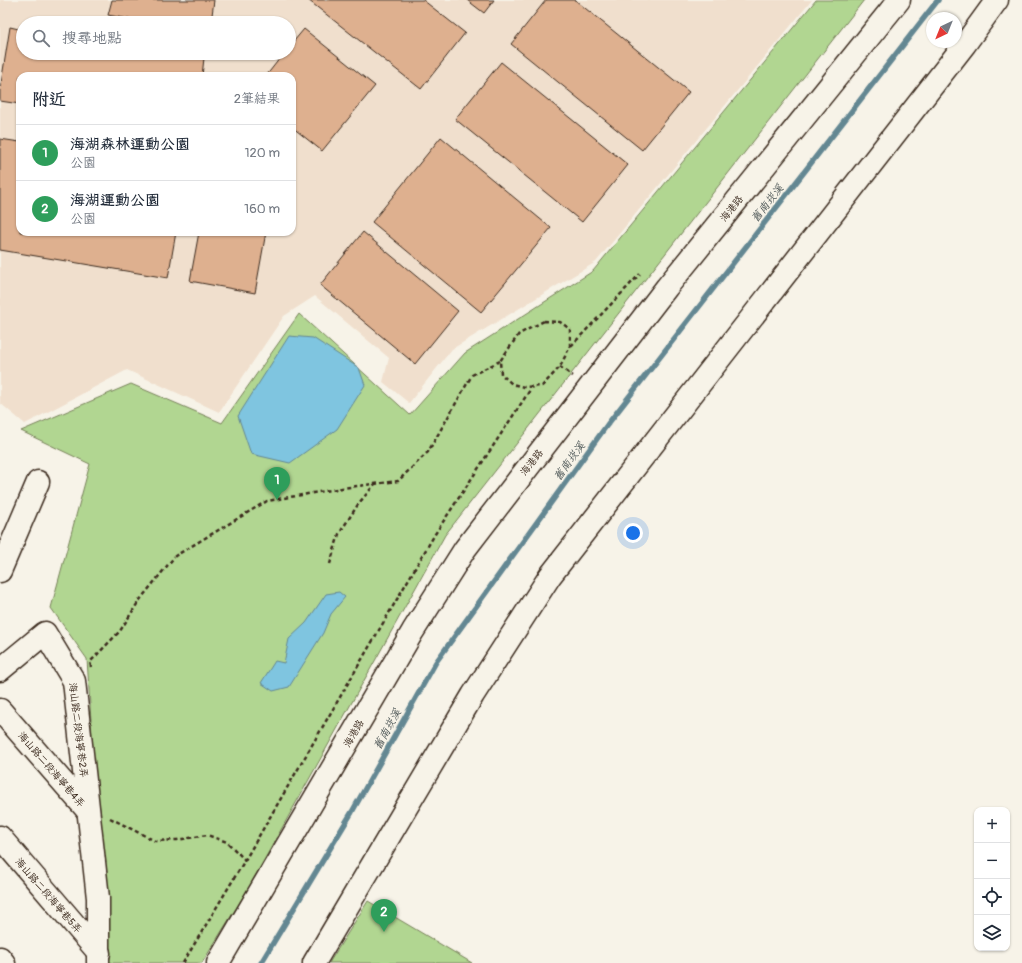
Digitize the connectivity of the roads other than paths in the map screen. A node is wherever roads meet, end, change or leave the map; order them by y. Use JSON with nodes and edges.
{"nodes":[{"id":1,"x":899,"y":0,"type":"edge"},
{"id":2,"x":997,"y":0,"type":"edge"},
{"id":3,"x":38,"y":482,"type":"dead end"},
{"id":4,"x":0,"y":571,"type":"edge"},
{"id":5,"x":0,"y":670,"type":"edge"},
{"id":6,"x":0,"y":710,"type":"edge"},
{"id":7,"x":97,"y":813,"type":"junction"},
{"id":8,"x":0,"y":837,"type":"edge"},
{"id":9,"x":0,"y":958,"type":"edge"},
{"id":10,"x":99,"y":958,"type":"edge"},
{"id":11,"x":4,"y":963,"type":"edge"},
{"id":12,"x":218,"y":963,"type":"edge"},
{"id":13,"x":314,"y":963,"type":"edge"}],
"edges":[{"from":1,"to":12,"type":"street","name":"海港路"},
{"from":2,"to":13,"type":"street"},
{"from":3,"to":4,"type":"street"},
{"from":5,"to":7,"type":"street","name":"海山路二段海寧巷2弄"},
{"from":6,"to":7,"type":"street","name":"海山路二段海寧巷4弄"},
{"from":7,"to":10,"type":"street","name":"海山路二段海寧巷2弄"},
{"from":8,"to":10,"type":"street","name":"海山路二段海寧巷5弄"},
{"from":9,"to":11,"type":"street"}]}
